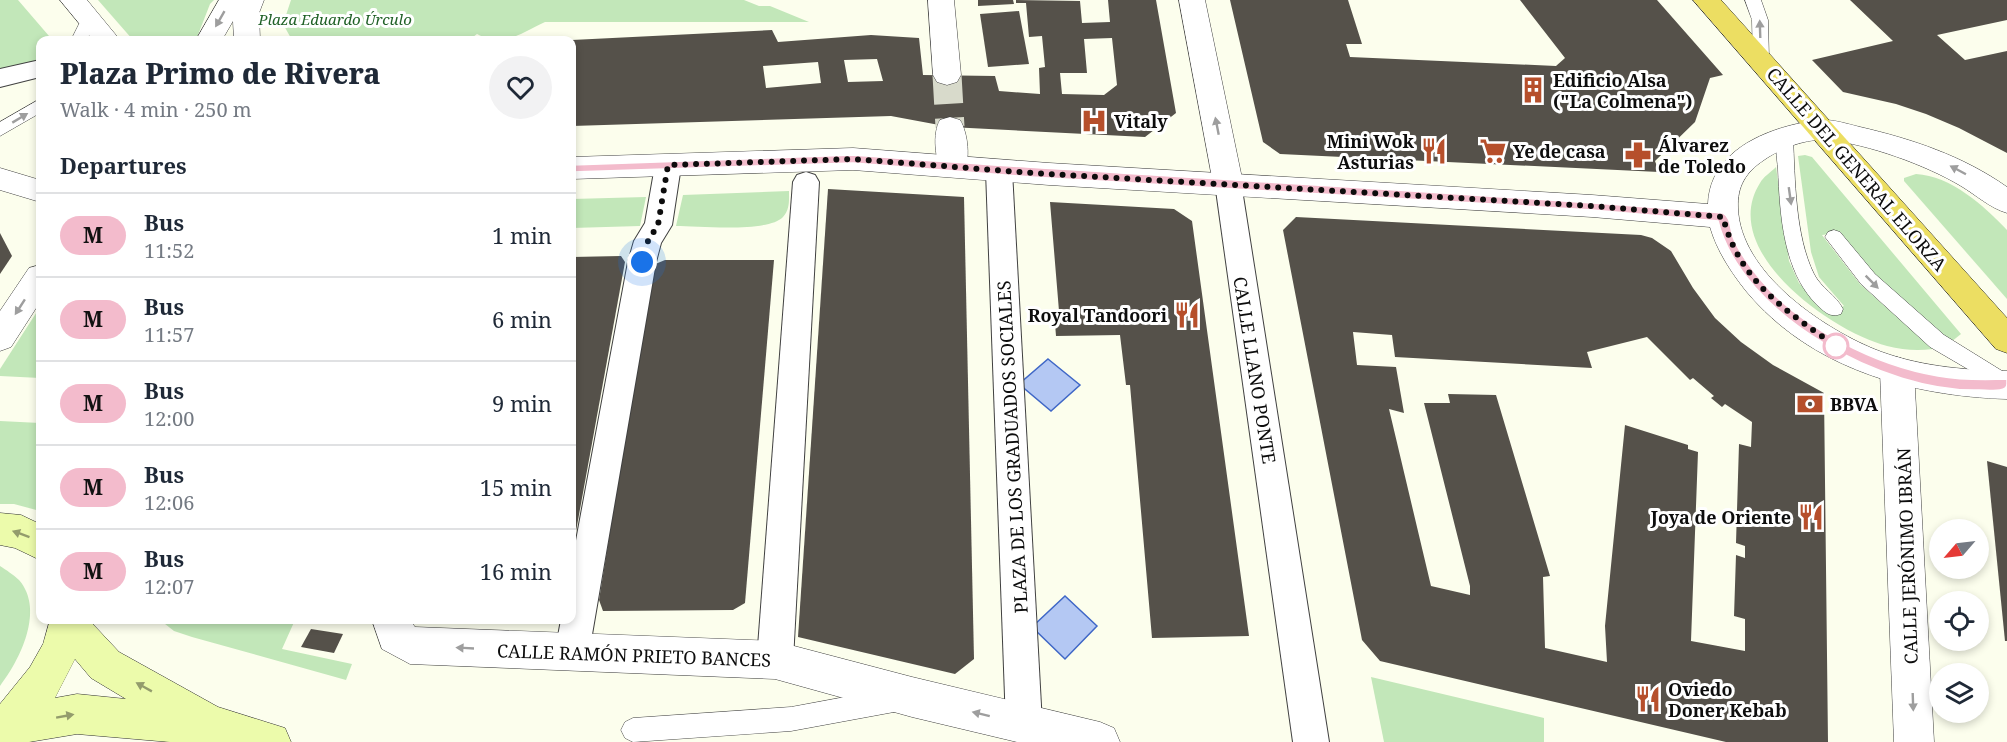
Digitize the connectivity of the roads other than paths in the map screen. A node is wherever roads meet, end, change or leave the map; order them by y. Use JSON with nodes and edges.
{"nodes":[{"id":1,"x":235,"y":0,"type":"edge"},
{"id":2,"x":251,"y":0,"type":"edge"},
{"id":3,"x":1192,"y":0,"type":"edge"},
{"id":4,"x":1706,"y":0,"type":"edge"},
{"id":5,"x":1753,"y":0,"type":"edge"},
{"id":6,"x":936,"y":4,"type":"edge"},
{"id":7,"x":80,"y":20,"type":"edge"},
{"id":8,"x":102,"y":36,"type":"edge"},
{"id":9,"x":211,"y":36,"type":"edge"},
{"id":10,"x":247,"y":36,"type":"edge"},
{"id":11,"x":1761,"y":60,"type":"junction"},
{"id":12,"x":36,"y":70,"type":"edge"},
{"id":13,"x":947,"y":75,"type":"tunnel mouth"},
{"id":14,"x":0,"y":78,"type":"edge"},
{"id":15,"x":36,"y":108,"type":"edge"},
{"id":16,"x":950,"y":127,"type":"tunnel mouth"},
{"id":17,"x":1821,"y":129,"type":"junction"},
{"id":18,"x":0,"y":130,"type":"edge"},
{"id":19,"x":1785,"y":137,"type":"junction"},
{"id":20,"x":668,"y":165,"type":"junction"},
{"id":21,"x":953,"y":166,"type":"junction"},
{"id":22,"x":36,"y":167,"type":"edge"},
{"id":23,"x":576,"y":168,"type":"edge"},
{"id":24,"x":999,"y":171,"type":"junction"},
{"id":25,"x":2,"y":179,"type":"edge"},
{"id":26,"x":806,"y":182,"type":"dead end"},
{"id":27,"x":1228,"y":183,"type":"junction"},
{"id":28,"x":36,"y":190,"type":"edge"},
{"id":29,"x":2007,"y":202,"type":"edge"},
{"id":30,"x":1723,"y":217,"type":"junction"},
{"id":31,"x":1834,"y":237,"type":"dead end"},
{"id":32,"x":36,"y":283,"type":"edge"},
{"id":33,"x":1834,"y":309,"type":"dead end"},
{"id":34,"x":0,"y":338,"type":"edge"},
{"id":35,"x":2007,"y":340,"type":"edge"},
{"id":36,"x":1897,"y":371,"type":"junction"},
{"id":37,"x":2007,"y":384,"type":"edge"},
{"id":38,"x":0,"y":529,"type":"edge"},
{"id":39,"x":36,"y":541,"type":"edge"},
{"id":40,"x":68,"y":624,"type":"edge"},
{"id":41,"x":71,"y":624,"type":"edge"},
{"id":42,"x":400,"y":632,"type":"edge"},
{"id":43,"x":572,"y":652,"type":"junction"},
{"id":44,"x":776,"y":660,"type":"junction"},
{"id":45,"x":912,"y":697,"type":"junction"},
{"id":46,"x":1024,"y":724,"type":"junction"},
{"id":47,"x":4,"y":729,"type":"edge"},
{"id":48,"x":633,"y":730,"type":"dead end"},
{"id":49,"x":244,"y":736,"type":"edge"},
{"id":50,"x":1100,"y":742,"type":"edge"},
{"id":51,"x":1311,"y":742,"type":"edge"},
{"id":52,"x":1914,"y":742,"type":"edge"}],
"edges":[{"from":1,"to":9,"type":"street","one_way":true},
{"from":2,"to":10,"type":"street"},
{"from":27,"to":3,"type":"street","name":"CALLE LLANO PONTE","one_way":true},
{"from":4,"to":11,"type":"highway","name":"CALLE DEL GENERAL ELORZA"},
{"from":11,"to":5,"type":"lane","one_way":true},
{"from":6,"to":13,"type":"street"},
{"from":7,"to":8,"type":"street"},
{"from":11,"to":17,"type":"highway","name":"CALLE DEL GENERAL ELORZA"},
{"from":12,"to":14,"type":"street"},
{"from":18,"to":15,"type":"lane","one_way":true},
{"from":16,"to":21,"type":"street"},
{"from":17,"to":19,"type":"street"},
{"from":29,"to":17,"type":"street","one_way":true},
{"from":17,"to":35,"type":"highway","name":"CALLE DEL GENERAL ELORZA"},
{"from":19,"to":30,"type":"street"},
{"from":19,"to":33,"type":"lane","one_way":true},
{"from":20,"to":21,"type":"street"},
{"from":20,"to":23,"type":"street"},
{"from":20,"to":43,"type":"street"},
{"from":21,"to":24,"type":"street"},
{"from":22,"to":25,"type":"street"},
{"from":24,"to":27,"type":"street"},
{"from":24,"to":46,"type":"street","name":"PLAZA DE LOS GRADUADOS SOCIALES"},
{"from":25,"to":28,"type":"street"},
{"from":26,"to":44,"type":"street"},
{"from":27,"to":30,"type":"street"},
{"from":27,"to":51,"type":"street","name":"CALLE LLANO PONTE"},
{"from":30,"to":36,"type":"street"},
{"from":31,"to":37,"type":"lane","one_way":true},
{"from":32,"to":34,"type":"street","one_way":true},
{"from":36,"to":37,"type":"street"},
{"from":36,"to":52,"type":"street","name":"CALLE JERÓNIMO IBRÁN","one_way":true},
{"from":39,"to":38,"type":"main road","one_way":true},
{"from":40,"to":47,"type":"main road"},
{"from":49,"to":41,"type":"main road","one_way":true},
{"from":43,"to":42,"type":"street","name":"CALLE RAMÓN PRIETO BANCES","one_way":true},
{"from":43,"to":44,"type":"street","name":"CALLE RAMÓN PRIETO BANCES"},
{"from":44,"to":45,"type":"street","name":"CALLE RAMÓN PRIETO BANCES"},
{"from":46,"to":45,"type":"street","name":"CALLE RAMÓN PRIETO BANCES","one_way":true},
{"from":45,"to":48,"type":"lane"},
{"from":46,"to":50,"type":"street","name":"CALLE RAMÓN PRIETO BANCES"},
{"from":47,"to":49,"type":"main road","one_way":true}]}
